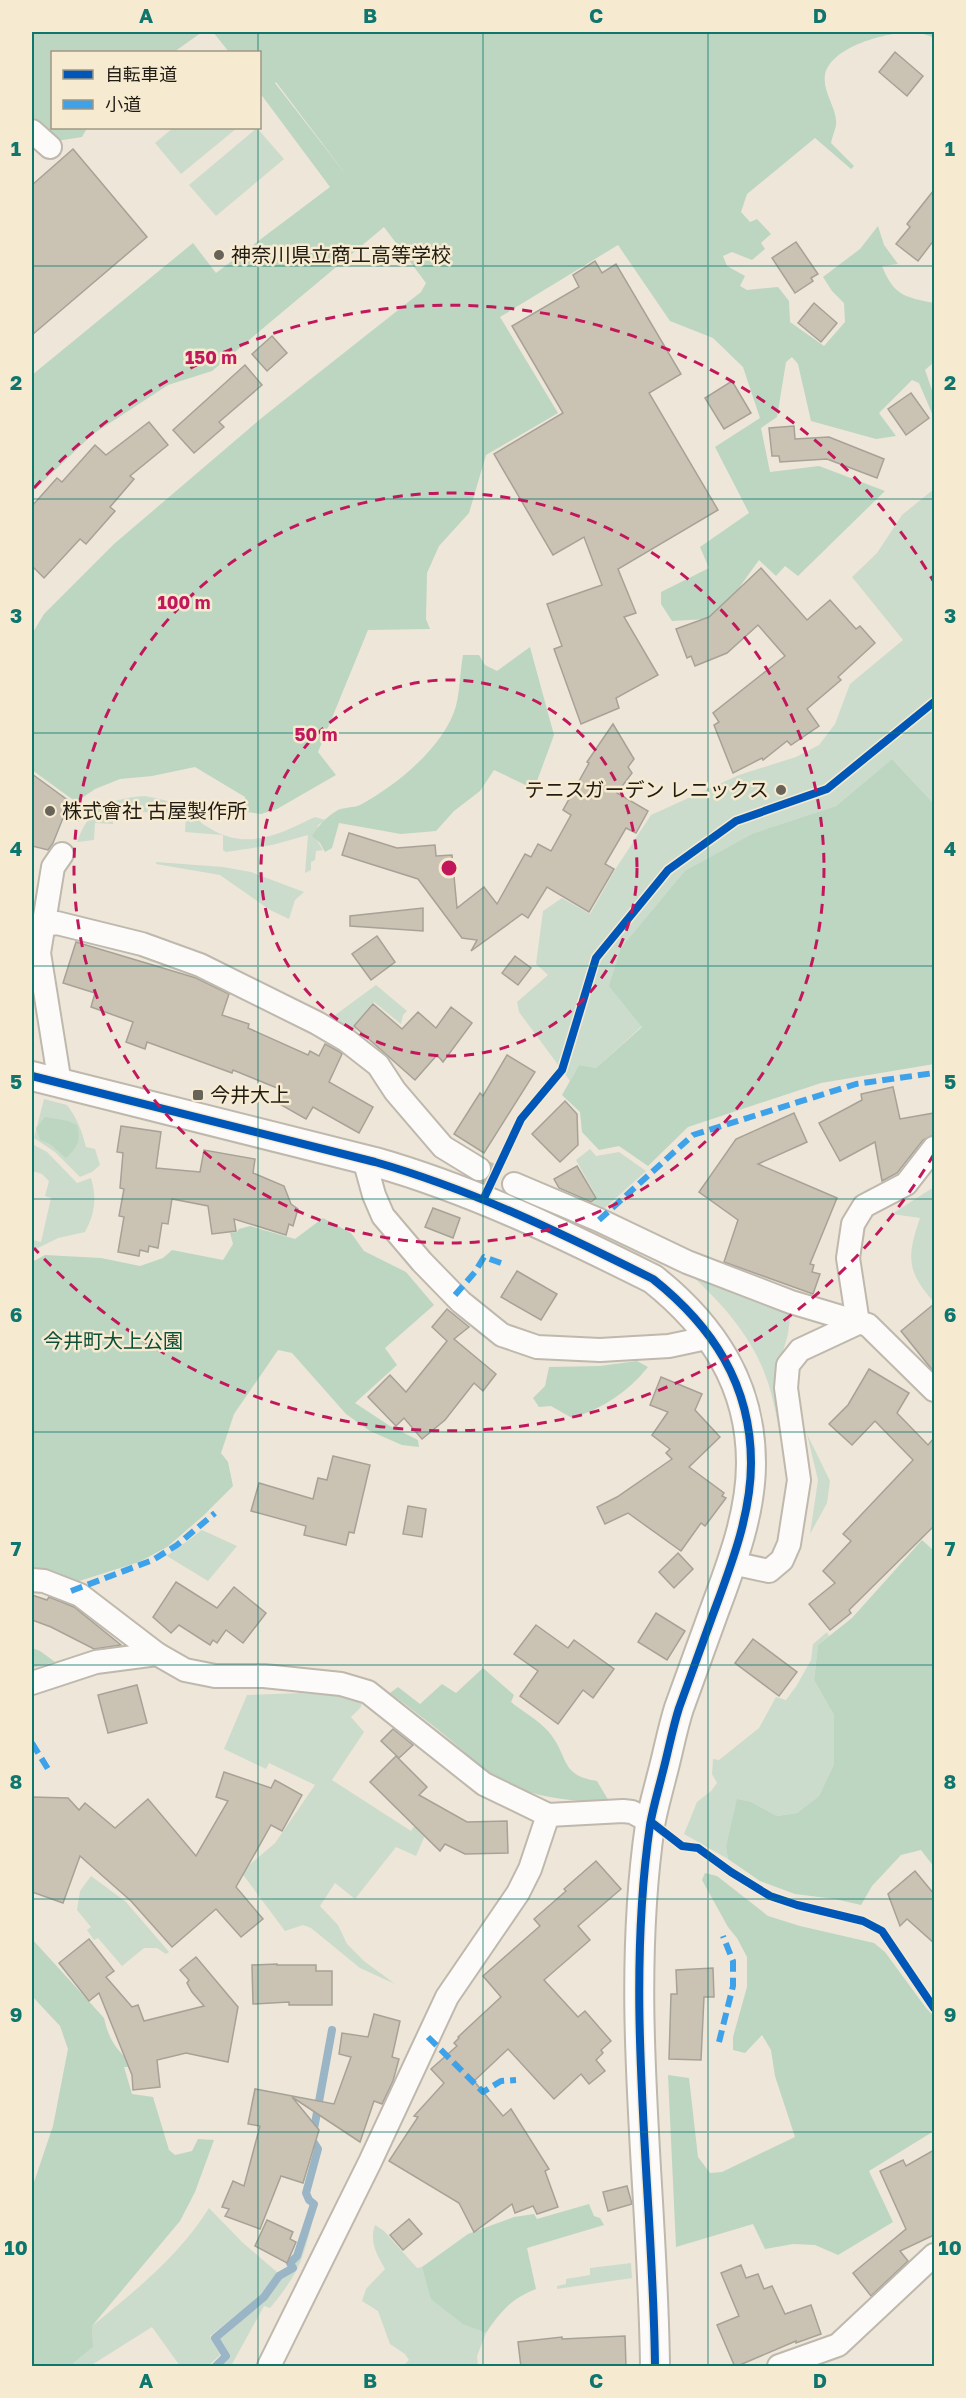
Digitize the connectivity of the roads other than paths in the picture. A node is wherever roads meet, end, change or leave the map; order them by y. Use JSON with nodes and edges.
{"nodes":[{"id":1,"x":32,"y":131,"type":"edge"},
{"id":2,"x":50,"y":147,"type":"dead end"},
{"id":3,"x":62,"y":854,"type":"dead end"},
{"id":4,"x":42,"y":925,"type":"junction"},
{"id":5,"x":32,"y":1076,"type":"edge"},
{"id":6,"x":60,"y":1084,"type":"junction"},
{"id":7,"x":934,"y":1148,"type":"edge"},
{"id":8,"x":364,"y":1159,"type":"junction"},
{"id":9,"x":479,"y":1169,"type":"tunnel mouth"},
{"id":10,"x":514,"y":1184,"type":"tunnel mouth"},
{"id":11,"x":858,"y":1323,"type":"junction"},
{"id":12,"x":711,"y":1337,"type":"junction"},
{"id":13,"x":934,"y":1390,"type":"edge"},
{"id":14,"x":732,"y":1563,"type":"junction"},
{"id":15,"x":32,"y":1580,"type":"edge"},
{"id":16,"x":157,"y":1654,"type":"junction"},
{"id":17,"x":32,"y":1683,"type":"edge"},
{"id":18,"x":548,"y":1815,"type":"junction"},
{"id":19,"x":651,"y":1822,"type":"junction"},
{"id":20,"x":934,"y":2255,"type":"edge"},
{"id":21,"x":269,"y":2367,"type":"edge"},
{"id":22,"x":655,"y":2367,"type":"edge"},
{"id":23,"x":779,"y":2367,"type":"edge"}],
"edges":[{"from":1,"to":2,"type":"street"},
{"from":3,"to":4,"type":"street"},
{"from":4,"to":6,"type":"street"},
{"from":4,"to":9,"type":"street"},
{"from":5,"to":6,"type":"street"},
{"from":6,"to":8,"type":"street"},
{"from":7,"to":11,"type":"street"},
{"from":8,"to":12,"type":"street"},
{"from":8,"to":12,"type":"street"},
{"from":10,"to":11,"type":"street"},
{"from":11,"to":13,"type":"street"},
{"from":11,"to":14,"type":"street"},
{"from":12,"to":14,"type":"street"},
{"from":14,"to":19,"type":"street"},
{"from":15,"to":16,"type":"street"},
{"from":16,"to":17,"type":"street"},
{"from":16,"to":18,"type":"street"},
{"from":18,"to":19,"type":"street"},
{"from":18,"to":21,"type":"street"},
{"from":19,"to":22,"type":"street"},
{"from":20,"to":23,"type":"street"}]}
